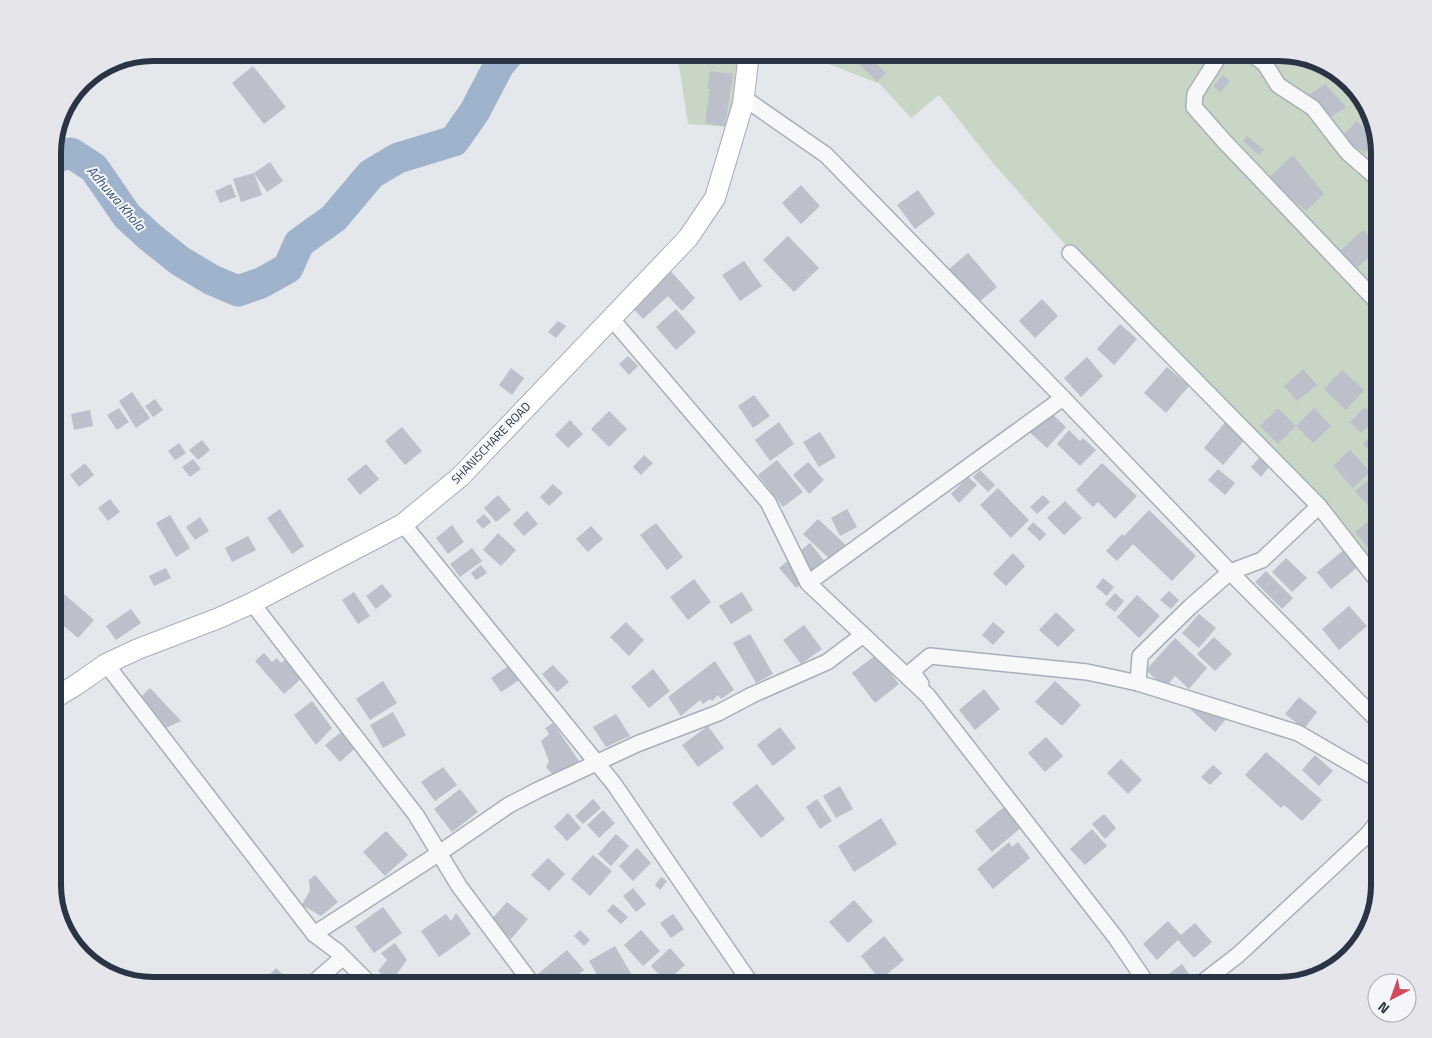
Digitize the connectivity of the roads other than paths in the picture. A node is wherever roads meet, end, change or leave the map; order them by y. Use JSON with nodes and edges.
{"nodes":[{"id":1,"x":748,"y":61,"type":"edge"},
{"id":2,"x":1212,"y":61,"type":"edge"},
{"id":3,"x":1261,"y":61,"type":"edge"},
{"id":4,"x":744,"y":98,"type":"junction"},
{"id":5,"x":1371,"y":172,"type":"edge"},
{"id":6,"x":1070,"y":253,"type":"dead end"},
{"id":7,"x":1371,"y":295,"type":"edge"},
{"id":8,"x":611,"y":318,"type":"junction"},
{"id":9,"x":1063,"y":398,"type":"junction"},
{"id":10,"x":1319,"y":506,"type":"junction"},
{"id":11,"x":403,"y":524,"type":"junction"},
{"id":12,"x":1230,"y":572,"type":"junction"},
{"id":13,"x":1371,"y":572,"type":"edge"},
{"id":14,"x":808,"y":583,"type":"junction"},
{"id":15,"x":252,"y":603,"type":"junction"},
{"id":16,"x":863,"y":635,"type":"junction"},
{"id":17,"x":106,"y":664,"type":"junction"},
{"id":18,"x":1138,"y":683,"type":"junction"},
{"id":19,"x":61,"y":694,"type":"edge"},
{"id":20,"x":928,"y":696,"type":"junction"},
{"id":21,"x":1371,"y":713,"type":"edge"},
{"id":22,"x":597,"y":763,"type":"junction"},
{"id":23,"x":1371,"y":775,"type":"edge"},
{"id":24,"x":1371,"y":830,"type":"edge"},
{"id":25,"x":1366,"y":835,"type":"junction"},
{"id":26,"x":1371,"y":839,"type":"edge"},
{"id":27,"x":438,"y":854,"type":"junction"},
{"id":28,"x":314,"y":934,"type":"junction"},
{"id":29,"x":342,"y":958,"type":"junction"},
{"id":30,"x":322,"y":977,"type":"edge"},
{"id":31,"x":362,"y":977,"type":"edge"},
{"id":32,"x":526,"y":977,"type":"edge"},
{"id":33,"x":746,"y":977,"type":"edge"},
{"id":34,"x":1142,"y":977,"type":"edge"},
{"id":35,"x":1210,"y":977,"type":"edge"}],
"edges":[{"from":1,"to":4,"type":"street","name":"SHANISCHARE ROAD"},
{"from":2,"to":7,"type":"street"},
{"from":3,"to":5,"type":"street"},
{"from":4,"to":8,"type":"street","name":"SHANISCHARE ROAD"},
{"from":4,"to":9,"type":"street"},
{"from":6,"to":10,"type":"street"},
{"from":8,"to":11,"type":"street","name":"SHANISCHARE ROAD"},
{"from":8,"to":14,"type":"street"},
{"from":9,"to":12,"type":"street"},
{"from":9,"to":14,"type":"street"},
{"from":10,"to":12,"type":"street"},
{"from":10,"to":13,"type":"street"},
{"from":11,"to":15,"type":"street","name":"SHANISCHARE ROAD"},
{"from":11,"to":22,"type":"street"},
{"from":12,"to":18,"type":"street"},
{"from":12,"to":21,"type":"street"},
{"from":14,"to":16,"type":"street"},
{"from":15,"to":17,"type":"street","name":"SHANISCHARE ROAD"},
{"from":15,"to":27,"type":"street"},
{"from":16,"to":20,"type":"street"},
{"from":16,"to":22,"type":"street"},
{"from":17,"to":19,"type":"street","name":"SHANISCHARE ROAD"},
{"from":17,"to":28,"type":"street"},
{"from":18,"to":20,"type":"street"},
{"from":18,"to":23,"type":"street"},
{"from":20,"to":34,"type":"street"},
{"from":22,"to":27,"type":"street"},
{"from":22,"to":33,"type":"street"},
{"from":24,"to":25,"type":"street"},
{"from":25,"to":26,"type":"street"},
{"from":25,"to":35,"type":"street"},
{"from":27,"to":28,"type":"street"},
{"from":27,"to":32,"type":"street"},
{"from":28,"to":29,"type":"street"},
{"from":29,"to":30,"type":"street"},
{"from":29,"to":31,"type":"street"}]}
